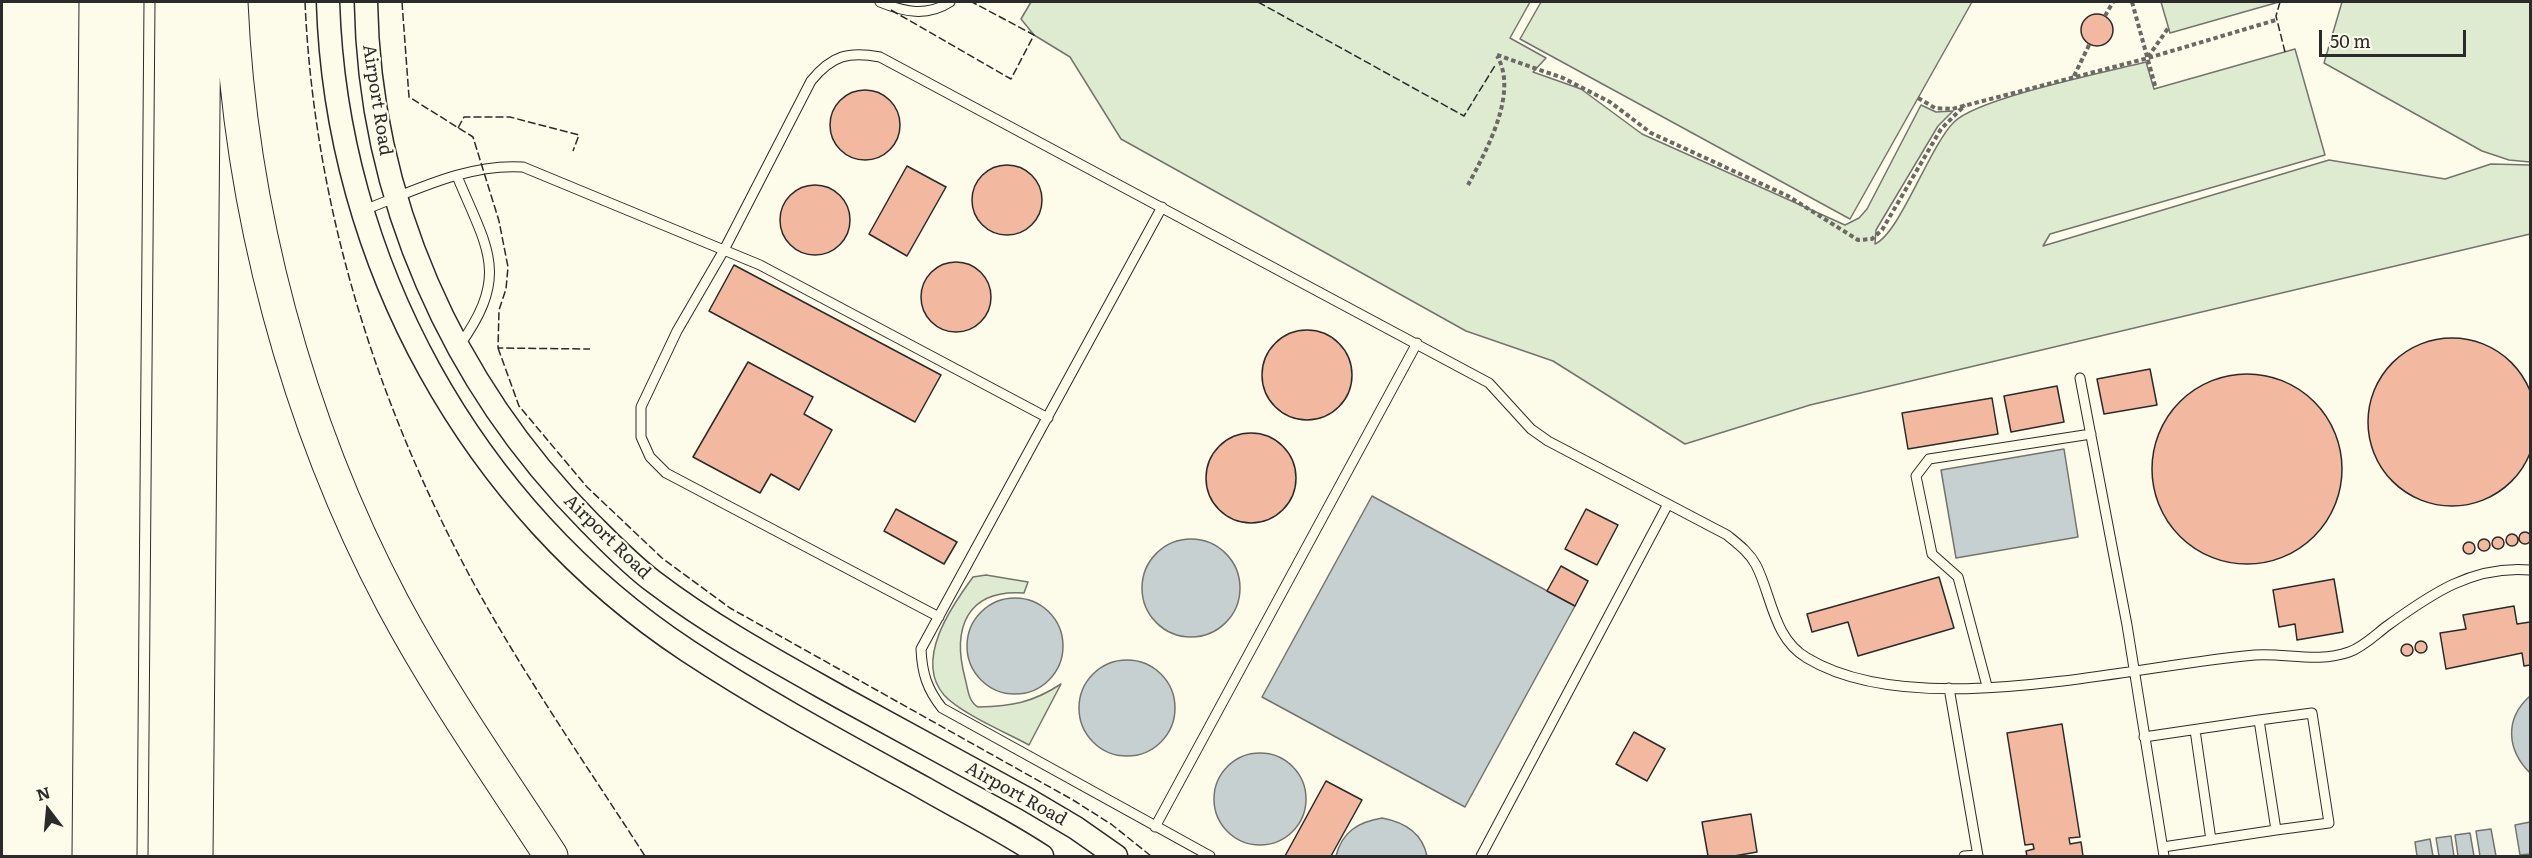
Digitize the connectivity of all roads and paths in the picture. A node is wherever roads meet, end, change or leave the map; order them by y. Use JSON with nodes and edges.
{"nodes":[{"id":1,"x":96,"y":2,"type":"edge"},
{"id":2,"x":127,"y":2,"type":"edge"},
{"id":3,"x":172,"y":2,"type":"edge"},
{"id":4,"x":204,"y":2,"type":"edge"},
{"id":5,"x":231,"y":2,"type":"edge"},
{"id":6,"x":328,"y":2,"type":"edge"},
{"id":7,"x":366,"y":2,"type":"edge"},
{"id":8,"x":880,"y":2,"type":"edge"},
{"id":9,"x":950,"y":2,"type":"edge"},
{"id":10,"x":2113,"y":2,"type":"edge"},
{"id":11,"x":2132,"y":2,"type":"edge"},
{"id":12,"x":2105,"y":16,"type":"dead end"},
{"id":13,"x":2276,"y":20,"type":"dead end"},
{"id":14,"x":2169,"y":27,"type":"dead end"},
{"id":15,"x":2090,"y":43,"type":"dead end"},
{"id":16,"x":2148,"y":58,"type":"junction"},
{"id":17,"x":2073,"y":77,"type":"junction"},
{"id":18,"x":2156,"y":89,"type":"dead end"},
{"id":19,"x":1918,"y":98,"type":"dead end"},
{"id":20,"x":1965,"y":105,"type":"junction"},
{"id":21,"x":457,"y":176,"type":"junction"},
{"id":22,"x":1468,"y":185,"type":"dead end"},
{"id":23,"x":395,"y":198,"type":"junction"},
{"id":24,"x":1162,"y":207,"type":"junction"},
{"id":25,"x":361,"y":211,"type":"junction"},
{"id":26,"x":724,"y":250,"type":"junction"},
{"id":27,"x":1417,"y":343,"type":"junction"},
{"id":28,"x":458,"y":348,"type":"junction"},
{"id":29,"x":2080,"y":378,"type":"dead end"},
{"id":30,"x":1048,"y":418,"type":"junction"},
{"id":31,"x":2091,"y":434,"type":"junction"},
{"id":32,"x":1668,"y":504,"type":"junction"},
{"id":33,"x":2530,"y":570,"type":"edge"},
{"id":34,"x":939,"y":617,"type":"junction"},
{"id":35,"x":2134,"y":673,"type":"junction"},
{"id":36,"x":1987,"y":686,"type":"junction"},
{"id":37,"x":1949,"y":688,"type":"junction"},
{"id":38,"x":2259,"y":720,"type":"junction"},
{"id":39,"x":2195,"y":730,"type":"junction"},
{"id":40,"x":2144,"y":737,"type":"junction"},
{"id":41,"x":502,"y":784,"type":"junction"},
{"id":42,"x":1155,"y":827,"type":"junction"},
{"id":43,"x":2276,"y":830,"type":"junction"},
{"id":44,"x":2211,"y":840,"type":"junction"},
{"id":45,"x":2163,"y":852,"type":"edge"},
{"id":46,"x":89,"y":856,"type":"edge"},
{"id":47,"x":120,"y":856,"type":"edge"},
{"id":48,"x":165,"y":856,"type":"edge"},
{"id":49,"x":196,"y":856,"type":"edge"},
{"id":50,"x":531,"y":856,"type":"edge"},
{"id":51,"x":551,"y":856,"type":"edge"},
{"id":52,"x":1042,"y":856,"type":"edge"},
{"id":53,"x":1116,"y":856,"type":"edge"},
{"id":54,"x":1210,"y":856,"type":"edge"},
{"id":55,"x":1481,"y":856,"type":"edge"},
{"id":56,"x":1964,"y":856,"type":"edge"},
{"id":57,"x":1978,"y":856,"type":"edge"}],
"edges":[{"from":1,"to":46,"type":"highway"},
{"from":2,"to":47,"type":"highway"},
{"from":3,"to":48,"type":"highway"},
{"from":4,"to":49,"type":"highway"},
{"from":5,"to":41,"type":"highway"},
{"from":6,"to":25,"type":"street","name":"Airport Road"},
{"from":7,"to":23,"type":"street","name":"Airport Road"},
{"from":8,"to":9,"type":"lane"},
{"from":10,"to":12,"type":"path"},
{"from":11,"to":16,"type":"path"},
{"from":13,"to":16,"type":"path"},
{"from":14,"to":16,"type":"path"},
{"from":15,"to":17,"type":"path"},
{"from":16,"to":17,"type":"path"},
{"from":16,"to":18,"type":"path"},
{"from":17,"to":20,"type":"path"},
{"from":19,"to":20,"type":"path"},
{"from":20,"to":22,"type":"path"},
{"from":21,"to":23,"type":"lane"},
{"from":21,"to":26,"type":"lane"},
{"from":21,"to":28,"type":"lane"},
{"from":23,"to":25,"type":"lane"},
{"from":23,"to":28,"type":"street","name":"Airport Road"},
{"from":24,"to":26,"type":"lane"},
{"from":24,"to":27,"type":"lane"},
{"from":24,"to":30,"type":"lane"},
{"from":25,"to":52,"type":"street","name":"Airport Road"},
{"from":26,"to":30,"type":"lane"},
{"from":26,"to":34,"type":"lane"},
{"from":27,"to":32,"type":"lane"},
{"from":27,"to":42,"type":"lane"},
{"from":28,"to":53,"type":"street","name":"Airport Road"},
{"from":29,"to":31,"type":"lane"},
{"from":30,"to":34,"type":"lane"},
{"from":31,"to":35,"type":"lane"},
{"from":31,"to":36,"type":"lane"},
{"from":32,"to":37,"type":"lane"},
{"from":32,"to":55,"type":"lane"},
{"from":33,"to":35,"type":"lane"},
{"from":34,"to":42,"type":"lane"},
{"from":35,"to":36,"type":"lane"},
{"from":35,"to":40,"type":"lane"},
{"from":36,"to":37,"type":"lane"},
{"from":37,"to":57,"type":"lane"},
{"from":38,"to":39,"type":"lane"},
{"from":38,"to":43,"type":"lane"},
{"from":38,"to":43,"type":"lane"},
{"from":39,"to":40,"type":"lane"},
{"from":39,"to":44,"type":"lane"},
{"from":40,"to":45,"type":"lane"},
{"from":41,"to":50,"type":"highway"},
{"from":41,"to":51,"type":"highway"},
{"from":42,"to":54,"type":"lane"},
{"from":43,"to":44,"type":"lane"},
{"from":44,"to":45,"type":"lane"},
{"from":56,"to":57,"type":"lane"}]}
